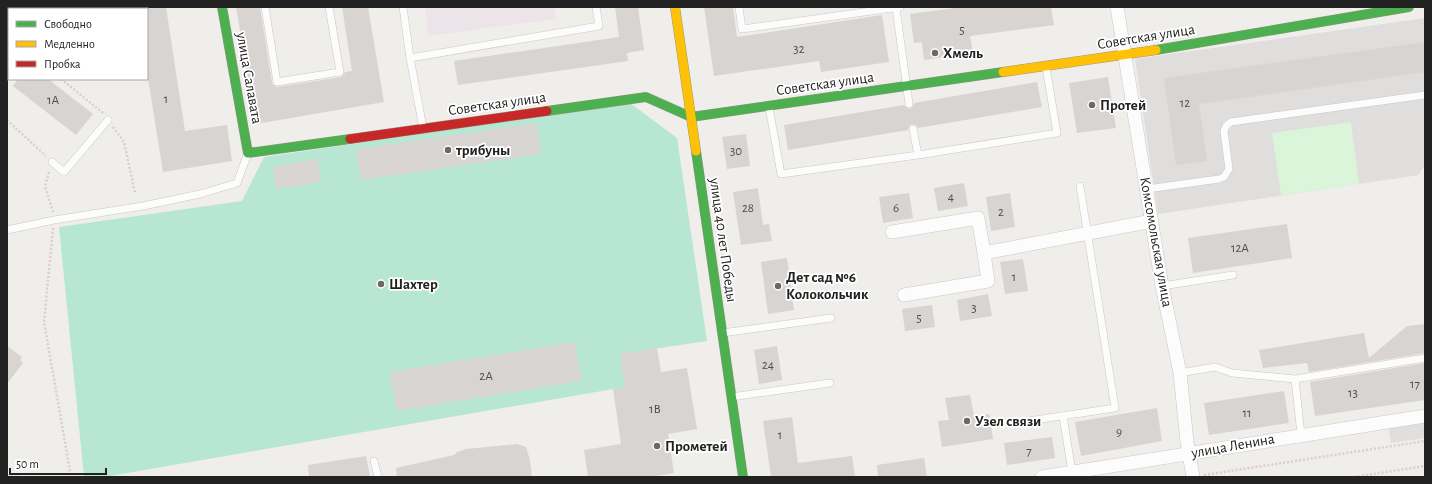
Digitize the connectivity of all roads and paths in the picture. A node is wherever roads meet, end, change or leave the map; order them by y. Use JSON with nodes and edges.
{"nodes":[{"id":1,"x":222,"y":7,"type":"edge"},
{"id":2,"x":266,"y":7,"type":"edge"},
{"id":3,"x":329,"y":7,"type":"edge"},
{"id":4,"x":403,"y":7,"type":"edge"},
{"id":5,"x":596,"y":7,"type":"edge"},
{"id":6,"x":675,"y":7,"type":"edge"},
{"id":7,"x":739,"y":7,"type":"edge"},
{"id":8,"x":898,"y":7,"type":"edge"},
{"id":9,"x":1117,"y":7,"type":"edge"},
{"id":10,"x":1410,"y":7,"type":"edge"},
{"id":11,"x":1376,"y":10,"type":"edge"},
{"id":12,"x":1125,"y":55,"type":"junction"},
{"id":13,"x":410,"y":58,"type":"junction"},
{"id":14,"x":1046,"y":66,"type":"junction"},
{"id":15,"x":906,"y":86,"type":"junction"},
{"id":16,"x":1425,"y":95,"type":"edge"},
{"id":17,"x":909,"y":104,"type":"dead end"},
{"id":18,"x":769,"y":106,"type":"junction"},
{"id":19,"x":691,"y":117,"type":"junction"},
{"id":20,"x":7,"y":120,"type":"edge"},
{"id":21,"x":108,"y":120,"type":"dead end"},
{"id":22,"x":423,"y":128,"type":"junction"},
{"id":23,"x":913,"y":129,"type":"dead end"},
{"id":24,"x":248,"y":153,"type":"junction"},
{"id":25,"x":918,"y":155,"type":"junction"},
{"id":26,"x":52,"y":162,"type":"junction"},
{"id":27,"x":1080,"y":186,"type":"dead end"},
{"id":28,"x":1146,"y":189,"type":"junction"},
{"id":29,"x":54,"y":220,"type":"junction"},
{"id":30,"x":1152,"y":221,"type":"junction"},
{"id":31,"x":7,"y":230,"type":"edge"},
{"id":32,"x":892,"y":232,"type":"dead end"},
{"id":33,"x":1086,"y":233,"type":"junction"},
{"id":34,"x":984,"y":253,"type":"junction"},
{"id":35,"x":1234,"y":274,"type":"dead end"},
{"id":36,"x":1162,"y":286,"type":"junction"},
{"id":37,"x":904,"y":295,"type":"dead end"},
{"id":38,"x":831,"y":318,"type":"dead end"},
{"id":39,"x":722,"y":333,"type":"junction"},
{"id":40,"x":1425,"y":358,"type":"edge"},
{"id":41,"x":1180,"y":373,"type":"junction"},
{"id":42,"x":1295,"y":379,"type":"junction"},
{"id":43,"x":830,"y":383,"type":"dead end"},
{"id":44,"x":731,"y":397,"type":"junction"},
{"id":45,"x":1063,"y":416,"type":"junction"},
{"id":46,"x":1425,"y":416,"type":"edge"},
{"id":47,"x":1014,"y":424,"type":"dead end"},
{"id":48,"x":1301,"y":435,"type":"junction"},
{"id":49,"x":1425,"y":441,"type":"edge"},
{"id":50,"x":1189,"y":454,"type":"junction"},
{"id":51,"x":374,"y":461,"type":"dead end"},
{"id":52,"x":1425,"y":466,"type":"edge"},
{"id":53,"x":1072,"y":472,"type":"junction"},
{"id":54,"x":7,"y":475,"type":"edge"},
{"id":55,"x":21,"y":477,"type":"edge"},
{"id":56,"x":71,"y":477,"type":"edge"},
{"id":57,"x":378,"y":477,"type":"edge"},
{"id":58,"x":742,"y":477,"type":"edge"},
{"id":59,"x":1042,"y":477,"type":"edge"},
{"id":60,"x":1193,"y":477,"type":"edge"},
{"id":61,"x":1354,"y":477,"type":"edge"}],
"edges":[{"from":1,"to":24,"type":"street","name":"улица Салавата"},
{"from":2,"to":3,"type":"lane"},
{"from":4,"to":13,"type":"lane"},
{"from":5,"to":13,"type":"lane"},
{"from":6,"to":19,"type":"street","name":"улица 40 лет Победы"},
{"from":7,"to":8,"type":"lane"},
{"from":8,"to":15,"type":"lane"},
{"from":9,"to":12,"type":"street","name":"Комсомольская улица"},
{"from":10,"to":11,"type":"street","name":"Советская улица"},
{"from":11,"to":12,"type":"street","name":"Советская улица"},
{"from":12,"to":14,"type":"street","name":"Советская улица"},
{"from":12,"to":28,"type":"street","name":"Комсомольская улица"},
{"from":13,"to":22,"type":"lane"},
{"from":14,"to":15,"type":"street","name":"Советская улица"},
{"from":14,"to":25,"type":"lane"},
{"from":15,"to":17,"type":"lane"},
{"from":15,"to":18,"type":"street","name":"Советская улица"},
{"from":16,"to":28,"type":"lane"},
{"from":18,"to":19,"type":"street","name":"Советская улица"},
{"from":18,"to":25,"type":"lane"},
{"from":19,"to":22,"type":"street","name":"Советская улица"},
{"from":19,"to":39,"type":"street","name":"улица 40 лет Победы"},
{"from":20,"to":26,"type":"path"},
{"from":21,"to":26,"type":"lane"},
{"from":22,"to":24,"type":"street","name":"Советская улица"},
{"from":23,"to":25,"type":"lane"},
{"from":24,"to":29,"type":"lane"},
{"from":26,"to":29,"type":"path"},
{"from":27,"to":33,"type":"lane"},
{"from":28,"to":30,"type":"street","name":"Комсомольская улица"},
{"from":29,"to":31,"type":"lane"},
{"from":29,"to":56,"type":"path"},
{"from":30,"to":33,"type":"street"},
{"from":30,"to":36,"type":"street","name":"Комсомольская улица"},
{"from":32,"to":34,"type":"street"},
{"from":33,"to":34,"type":"street"},
{"from":33,"to":45,"type":"lane"},
{"from":34,"to":37,"type":"street"},
{"from":35,"to":36,"type":"lane"},
{"from":36,"to":41,"type":"street","name":"Комсомольская улица"},
{"from":38,"to":39,"type":"lane"},
{"from":39,"to":44,"type":"street","name":"улица 40 лет Победы"},
{"from":40,"to":42,"type":"lane"},
{"from":41,"to":42,"type":"lane"},
{"from":41,"to":50,"type":"street","name":"Комсомольская улица"},
{"from":42,"to":48,"type":"lane"},
{"from":43,"to":44,"type":"lane"},
{"from":44,"to":58,"type":"street","name":"улица 40 лет Победы"},
{"from":45,"to":47,"type":"lane"},
{"from":45,"to":53,"type":"lane"},
{"from":46,"to":48,"type":"street","name":"улица Ленина"},
{"from":48,"to":50,"type":"street","name":"улица Ленина"},
{"from":49,"to":60,"type":"path"},
{"from":50,"to":53,"type":"street","name":"улица Ленина"},
{"from":50,"to":60,"type":"street","name":"Комсомольская улица"},
{"from":51,"to":57,"type":"lane"},
{"from":52,"to":61,"type":"path"},
{"from":53,"to":59,"type":"street","name":"улица Ленина"},
{"from":54,"to":55,"type":"path"}]}
